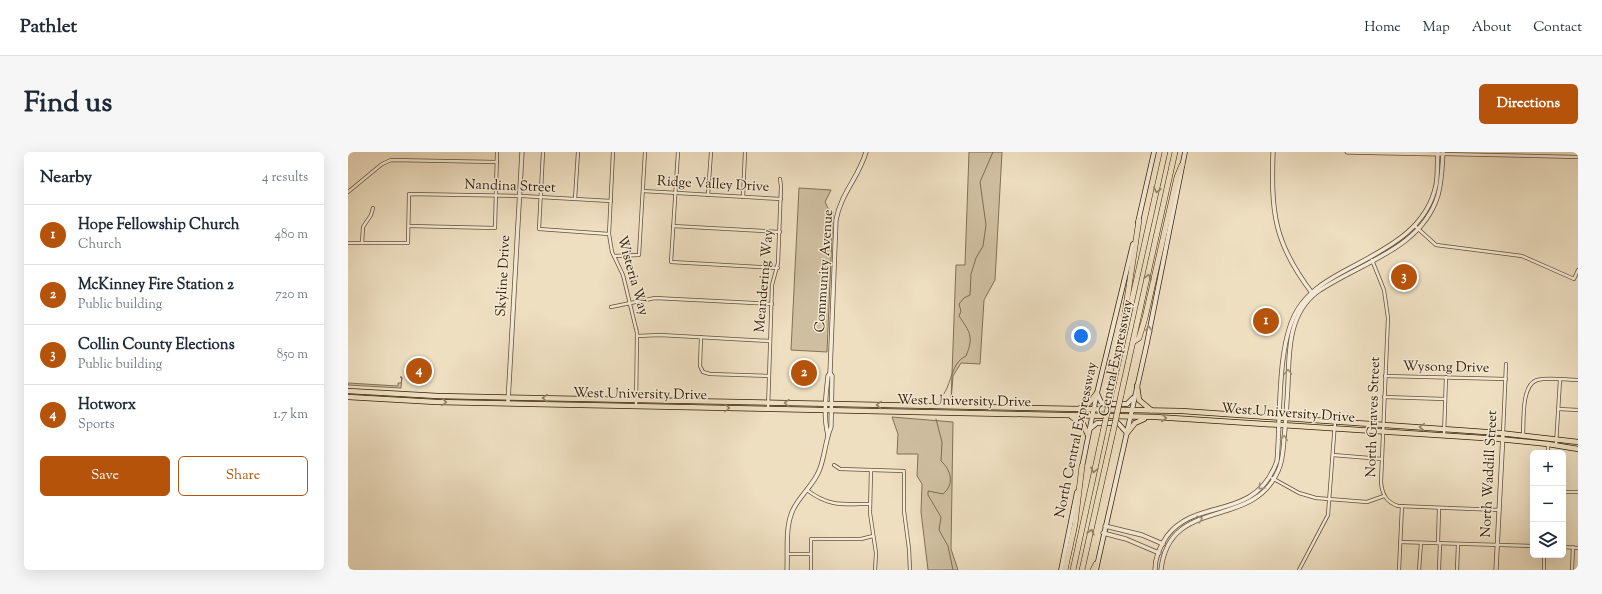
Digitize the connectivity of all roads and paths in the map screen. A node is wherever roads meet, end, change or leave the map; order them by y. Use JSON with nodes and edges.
{"nodes":[{"id":1,"x":497,"y":152,"type":"edge"},
{"id":2,"x":522,"y":152,"type":"edge"},
{"id":3,"x":543,"y":152,"type":"edge"},
{"id":4,"x":578,"y":152,"type":"edge"},
{"id":5,"x":613,"y":152,"type":"edge"},
{"id":6,"x":645,"y":152,"type":"edge"},
{"id":7,"x":678,"y":152,"type":"edge"},
{"id":8,"x":711,"y":152,"type":"edge"},
{"id":9,"x":746,"y":152,"type":"edge"},
{"id":10,"x":866,"y":152,"type":"edge"},
{"id":11,"x":1154,"y":152,"type":"edge"},
{"id":12,"x":1165,"y":152,"type":"edge"},
{"id":13,"x":1175,"y":152,"type":"edge"},
{"id":14,"x":1185,"y":152,"type":"edge"},
{"id":15,"x":1273,"y":152,"type":"edge"},
{"id":16,"x":1347,"y":152,"type":"edge"},
{"id":17,"x":1438,"y":153,"type":"edge"},
{"id":18,"x":1443,"y":153,"type":"edge"},
{"id":19,"x":1578,"y":157,"type":"edge"},
{"id":20,"x":497,"y":162,"type":"junction"},
{"id":21,"x":1182,"y":165,"type":"junction"},
{"id":22,"x":780,"y":179,"type":"dead end"},
{"id":23,"x":643,"y":191,"type":"junction"},
{"id":24,"x":348,"y":192,"type":"edge"},
{"id":25,"x":675,"y":193,"type":"junction"},
{"id":26,"x":708,"y":195,"type":"junction"},
{"id":27,"x":496,"y":196,"type":"junction"},
{"id":28,"x":520,"y":196,"type":"junction"},
{"id":29,"x":540,"y":197,"type":"junction"},
{"id":30,"x":743,"y":197,"type":"junction"},
{"id":31,"x":575,"y":199,"type":"junction"},
{"id":32,"x":781,"y":199,"type":"junction"},
{"id":33,"x":611,"y":201,"type":"junction"},
{"id":34,"x":373,"y":208,"type":"dead end"},
{"id":35,"x":1139,"y":220,"type":"junction"},
{"id":36,"x":409,"y":226,"type":"junction"},
{"id":37,"x":673,"y":226,"type":"junction"},
{"id":38,"x":1414,"y":226,"type":"junction"},
{"id":39,"x":1418,"y":230,"type":"junction"},
{"id":40,"x":780,"y":232,"type":"junction"},
{"id":41,"x":609,"y":234,"type":"junction"},
{"id":42,"x":348,"y":243,"type":"edge"},
{"id":43,"x":362,"y":243,"type":"junction"},
{"id":44,"x":614,"y":256,"type":"junction"},
{"id":45,"x":1371,"y":258,"type":"junction"},
{"id":46,"x":778,"y":268,"type":"junction"},
{"id":47,"x":1578,"y":270,"type":"edge"},
{"id":48,"x":1313,"y":293,"type":"junction"},
{"id":49,"x":630,"y":302,"type":"junction"},
{"id":50,"x":772,"y":304,"type":"junction"},
{"id":51,"x":611,"y":307,"type":"dead end"},
{"id":52,"x":638,"y":336,"type":"junction"},
{"id":53,"x":701,"y":337,"type":"junction"},
{"id":54,"x":770,"y":341,"type":"junction"},
{"id":55,"x":1133,"y":342,"type":"junction"},
{"id":56,"x":1285,"y":346,"type":"junction"},
{"id":57,"x":1290,"y":346,"type":"junction"},
{"id":58,"x":1119,"y":359,"type":"junction"},
{"id":59,"x":1506,"y":364,"type":"dead end"},
{"id":60,"x":769,"y":376,"type":"junction"},
{"id":61,"x":1385,"y":376,"type":"junction"},
{"id":62,"x":1446,"y":378,"type":"junction"},
{"id":63,"x":1506,"y":379,"type":"junction"},
{"id":64,"x":1560,"y":380,"type":"junction"},
{"id":65,"x":1578,"y":380,"type":"edge"},
{"id":66,"x":1282,"y":383,"type":"junction"},
{"id":67,"x":1137,"y":386,"type":"junction"},
{"id":68,"x":348,"y":391,"type":"edge"},
{"id":69,"x":1097,"y":392,"type":"junction"},
{"id":70,"x":405,"y":394,"type":"junction"},
{"id":71,"x":1136,"y":394,"type":"junction"},
{"id":72,"x":348,"y":397,"type":"edge"},
{"id":73,"x":1384,"y":397,"type":"junction"},
{"id":74,"x":365,"y":398,"type":"junction"},
{"id":75,"x":1445,"y":399,"type":"junction"},
{"id":76,"x":405,"y":400,"type":"junction"},
{"id":77,"x":508,"y":400,"type":"junction"},
{"id":78,"x":636,"y":400,"type":"junction"},
{"id":79,"x":768,"y":402,"type":"junction"},
{"id":80,"x":1287,"y":402,"type":"junction"},
{"id":81,"x":829,"y":404,"type":"junction"},
{"id":82,"x":636,"y":406,"type":"junction"},
{"id":83,"x":1030,"y":408,"type":"junction"},
{"id":84,"x":768,"y":409,"type":"junction"},
{"id":85,"x":1077,"y":409,"type":"junction"},
{"id":86,"x":829,"y":410,"type":"junction"},
{"id":87,"x":1094,"y":410,"type":"junction"},
{"id":88,"x":1132,"y":410,"type":"junction"},
{"id":89,"x":1152,"y":410,"type":"junction"},
{"id":90,"x":1559,"y":410,"type":"junction"},
{"id":91,"x":1578,"y":410,"type":"edge"},
{"id":92,"x":1030,"y":415,"type":"junction"},
{"id":93,"x":1070,"y":416,"type":"junction"},
{"id":94,"x":1092,"y":416,"type":"junction"},
{"id":95,"x":1130,"y":417,"type":"junction"},
{"id":96,"x":1148,"y":417,"type":"junction"},
{"id":97,"x":1279,"y":418,"type":"junction"},
{"id":98,"x":1286,"y":418,"type":"junction"},
{"id":99,"x":1335,"y":422,"type":"junction"},
{"id":100,"x":1279,"y":424,"type":"junction"},
{"id":101,"x":1285,"y":425,"type":"junction"},
{"id":102,"x":1383,"y":425,"type":"junction"},
{"id":103,"x":1334,"y":428,"type":"junction"},
{"id":104,"x":1444,"y":429,"type":"junction"},
{"id":105,"x":1383,"y":431,"type":"junction"},
{"id":106,"x":1127,"y":433,"type":"junction"},
{"id":107,"x":1503,"y":433,"type":"junction"},
{"id":108,"x":1088,"y":435,"type":"junction"},
{"id":109,"x":1444,"y":435,"type":"junction"},
{"id":110,"x":1523,"y":435,"type":"junction"},
{"id":111,"x":1502,"y":439,"type":"junction"},
{"id":112,"x":1557,"y":439,"type":"junction"},
{"id":113,"x":1578,"y":442,"type":"edge"},
{"id":114,"x":1548,"y":444,"type":"junction"},
{"id":115,"x":1556,"y":445,"type":"junction"},
{"id":116,"x":1578,"y":449,"type":"edge"},
{"id":117,"x":1548,"y":450,"type":"edge"},
{"id":118,"x":1333,"y":455,"type":"junction"},
{"id":119,"x":1382,"y":459,"type":"junction"},
{"id":120,"x":834,"y":465,"type":"dead end"},
{"id":121,"x":1082,"y":466,"type":"junction"},
{"id":122,"x":871,"y":470,"type":"junction"},
{"id":123,"x":1270,"y":477,"type":"junction"},
{"id":124,"x":1274,"y":479,"type":"junction"},
{"id":125,"x":807,"y":490,"type":"junction"},
{"id":126,"x":1566,"y":492,"type":"edge"},
{"id":127,"x":1578,"y":492,"type":"edge"},
{"id":128,"x":1384,"y":496,"type":"junction"},
{"id":129,"x":1330,"y":499,"type":"junction"},
{"id":130,"x":870,"y":504,"type":"junction"},
{"id":131,"x":1402,"y":506,"type":"junction"},
{"id":132,"x":1439,"y":508,"type":"junction"},
{"id":133,"x":1499,"y":510,"type":"junction"},
{"id":134,"x":1105,"y":526,"type":"junction"},
{"id":135,"x":1103,"y":533,"type":"junction"},
{"id":136,"x":1142,"y":535,"type":"junction"},
{"id":137,"x":873,"y":536,"type":"junction"},
{"id":138,"x":1400,"y":542,"type":"junction"},
{"id":139,"x":1421,"y":542,"type":"junction"},
{"id":140,"x":1439,"y":543,"type":"junction"},
{"id":141,"x":1139,"y":544,"type":"junction"},
{"id":142,"x":1162,"y":544,"type":"junction"},
{"id":143,"x":1458,"y":544,"type":"junction"},
{"id":144,"x":1497,"y":545,"type":"junction"},
{"id":145,"x":1530,"y":546,"type":"edge"},
{"id":146,"x":1168,"y":547,"type":"junction"},
{"id":147,"x":1566,"y":547,"type":"edge"},
{"id":148,"x":1573,"y":547,"type":"junction"},
{"id":149,"x":1578,"y":548,"type":"edge"},
{"id":150,"x":1158,"y":553,"type":"junction"},
{"id":151,"x":788,"y":554,"type":"junction"},
{"id":152,"x":811,"y":554,"type":"junction"},
{"id":153,"x":1164,"y":555,"type":"junction"},
{"id":154,"x":1544,"y":558,"type":"edge"},
{"id":155,"x":1096,"y":567,"type":"edge"},
{"id":156,"x":787,"y":570,"type":"edge"},
{"id":157,"x":811,"y":570,"type":"edge"},
{"id":158,"x":876,"y":570,"type":"edge"},
{"id":159,"x":910,"y":570,"type":"edge"},
{"id":160,"x":1061,"y":570,"type":"edge"},
{"id":161,"x":1066,"y":570,"type":"edge"},
{"id":162,"x":1073,"y":570,"type":"edge"},
{"id":163,"x":1082,"y":570,"type":"edge"},
{"id":164,"x":1093,"y":570,"type":"edge"},
{"id":165,"x":1155,"y":570,"type":"edge"},
{"id":166,"x":1161,"y":570,"type":"edge"},
{"id":167,"x":1299,"y":570,"type":"edge"},
{"id":168,"x":1399,"y":570,"type":"edge"},
{"id":169,"x":1419,"y":570,"type":"edge"},
{"id":170,"x":1439,"y":570,"type":"edge"},
{"id":171,"x":1457,"y":570,"type":"edge"},
{"id":172,"x":1496,"y":570,"type":"edge"},
{"id":173,"x":1544,"y":570,"type":"edge"},
{"id":174,"x":1572,"y":570,"type":"edge"}],
"edges":[{"from":1,"to":20,"type":"street"},
{"from":2,"to":28,"type":"street","name":"Skyline Drive"},
{"from":3,"to":29,"type":"street"},
{"from":4,"to":31,"type":"street"},
{"from":5,"to":33,"type":"street","name":"Wisteria Way"},
{"from":6,"to":23,"type":"street"},
{"from":7,"to":25,"type":"street"},
{"from":8,"to":26,"type":"street"},
{"from":9,"to":30,"type":"street"},
{"from":10,"to":81,"type":"street","name":"Community Avenue"},
{"from":11,"to":35,"type":"main road","name":"North Central Expressway"},
{"from":12,"to":58,"type":"highway","name":"Central Expressway","one_way":true},
{"from":55,"to":13,"type":"highway","name":"Central Expressway","one_way":true},
{"from":14,"to":21,"type":"main road"},
{"from":15,"to":48,"type":"street"},
{"from":16,"to":17,"type":"street"},
{"from":17,"to":18,"type":"street"},
{"from":17,"to":38,"type":"street"},
{"from":18,"to":19,"type":"street"},
{"from":18,"to":39,"type":"street"},
{"from":20,"to":24,"type":"street"},
{"from":20,"to":27,"type":"street"},
{"from":21,"to":55,"type":"highway"},
{"from":67,"to":21,"type":"main road","one_way":true},
{"from":22,"to":32,"type":"street","name":"Meandering Way"},
{"from":23,"to":25,"type":"street","name":"Ridge Valley Drive"},
{"from":23,"to":44,"type":"street"},
{"from":25,"to":26,"type":"street","name":"Ridge Valley Drive"},
{"from":25,"to":37,"type":"street"},
{"from":26,"to":30,"type":"street","name":"Ridge Valley Drive"},
{"from":27,"to":28,"type":"street","name":"Nandina Street"},
{"from":27,"to":36,"type":"street"},
{"from":27,"to":36,"type":"street","name":"Nandina Street"},
{"from":28,"to":29,"type":"street","name":"Nandina Street"},
{"from":28,"to":77,"type":"street","name":"Skyline Drive"},
{"from":29,"to":31,"type":"street","name":"Nandina Street"},
{"from":29,"to":41,"type":"street"},
{"from":30,"to":32,"type":"street","name":"Ridge Valley Drive"},
{"from":31,"to":33,"type":"street","name":"Nandina Street"},
{"from":32,"to":40,"type":"street","name":"Meandering Way"},
{"from":33,"to":41,"type":"street","name":"Wisteria Way"},
{"from":34,"to":43,"type":"street"},
{"from":35,"to":58,"type":"highway"},
{"from":35,"to":69,"type":"main road","name":"North Central Expressway"},
{"from":36,"to":43,"type":"street"},
{"from":37,"to":40,"type":"street"},
{"from":37,"to":46,"type":"street"},
{"from":38,"to":39,"type":"street"},
{"from":38,"to":45,"type":"street"},
{"from":39,"to":45,"type":"street"},
{"from":39,"to":47,"type":"street"},
{"from":40,"to":46,"type":"street","name":"Meandering Way"},
{"from":41,"to":44,"type":"street","name":"Wisteria Way"},
{"from":42,"to":43,"type":"street"},
{"from":44,"to":49,"type":"street","name":"Wisteria Way"},
{"from":45,"to":48,"type":"street"},
{"from":45,"to":61,"type":"street","name":"North Graves Street"},
{"from":46,"to":50,"type":"street","name":"Meandering Way"},
{"from":48,"to":56,"type":"street"},
{"from":48,"to":57,"type":"street"},
{"from":49,"to":50,"type":"street"},
{"from":49,"to":51,"type":"street"},
{"from":49,"to":52,"type":"street","name":"Wisteria Way"},
{"from":50,"to":54,"type":"street","name":"Meandering Way"},
{"from":52,"to":53,"type":"street"},
{"from":52,"to":78,"type":"street","name":"Wisteria Way"},
{"from":53,"to":54,"type":"street"},
{"from":53,"to":60,"type":"street"},
{"from":54,"to":60,"type":"street","name":"Meandering Way"},
{"from":163,"to":55,"type":"highway","name":"Central Expressway","one_way":true,"bridge":true},
{"from":56,"to":57,"type":"street"},
{"from":56,"to":66,"type":"street"},
{"from":80,"to":57,"type":"street","one_way":true},
{"from":58,"to":162,"type":"highway","name":"Central Expressway","one_way":true,"bridge":true},
{"from":59,"to":63,"type":"street","name":"North Waddill Street"},
{"from":60,"to":79,"type":"street","name":"Meandering Way"},
{"from":61,"to":62,"type":"street","name":"Wysong Drive"},
{"from":61,"to":73,"type":"street","name":"North Graves Street"},
{"from":62,"to":63,"type":"street","name":"Wysong Drive"},
{"from":62,"to":75,"type":"street"},
{"from":63,"to":107,"type":"street","name":"North Waddill Street"},
{"from":64,"to":65,"type":"street"},
{"from":64,"to":90,"type":"street"},
{"from":64,"to":110,"type":"street"},
{"from":66,"to":80,"type":"street"},
{"from":66,"to":97,"type":"street"},
{"from":67,"to":71,"type":"main road"},
{"from":67,"to":89,"type":"highway"},
{"from":68,"to":70,"type":"highway","name":"West University Drive"},
{"from":69,"to":71,"type":"main road"},
{"from":69,"to":85,"type":"highway"},
{"from":69,"to":87,"type":"main road","name":"North Central Expressway"},
{"from":70,"to":74,"type":"highway"},
{"from":70,"to":76,"type":"highway"},
{"from":70,"to":77,"type":"highway","name":"West University Drive"},
{"from":71,"to":88,"type":"main road"},
{"from":72,"to":74,"type":"highway","name":"West University Drive"},
{"from":73,"to":75,"type":"street"},
{"from":73,"to":102,"type":"street","name":"North Graves Street"},
{"from":74,"to":76,"type":"highway","name":"West University Drive"},
{"from":75,"to":104,"type":"street"},
{"from":76,"to":77,"type":"highway","name":"West University Drive","one_way":true},
{"from":78,"to":77,"type":"highway","name":"West University Drive","one_way":true},
{"from":77,"to":82,"type":"highway","name":"West University Drive"},
{"from":78,"to":79,"type":"highway","name":"West University Drive"},
{"from":78,"to":82,"type":"street","name":"Wisteria Way"},
{"from":81,"to":79,"type":"highway","name":"West University Drive","one_way":true},
{"from":79,"to":84,"type":"street","name":"Meandering Way"},
{"from":80,"to":98,"type":"street"},
{"from":83,"to":81,"type":"highway","name":"West University Drive","one_way":true},
{"from":81,"to":86,"type":"street","name":"Community Avenue"},
{"from":82,"to":84,"type":"highway","name":"West University Drive","one_way":true},
{"from":83,"to":85,"type":"highway","name":"West University Drive"},
{"from":83,"to":92,"type":"highway"},
{"from":84,"to":86,"type":"highway","name":"West University Drive"},
{"from":85,"to":87,"type":"highway","name":"West University Drive"},
{"from":86,"to":92,"type":"highway","name":"West University Drive"},
{"from":86,"to":125,"type":"street","name":"Community Avenue"},
{"from":87,"to":88,"type":"highway","name":"West University Drive"},
{"from":87,"to":94,"type":"main road","name":"North Central Expressway"},
{"from":88,"to":89,"type":"highway","name":"West University Drive"},
{"from":88,"to":95,"type":"main road"},
{"from":89,"to":97,"type":"highway","name":"West University Drive"},
{"from":90,"to":91,"type":"street"},
{"from":90,"to":112,"type":"street"},
{"from":92,"to":93,"type":"highway","name":"West University Drive"},
{"from":93,"to":94,"type":"highway","name":"West University Drive"},
{"from":93,"to":108,"type":"highway"},
{"from":94,"to":95,"type":"highway","name":"West University Drive"},
{"from":94,"to":108,"type":"main road","name":"North Central Expressway"},
{"from":95,"to":96,"type":"highway","name":"West University Drive"},
{"from":95,"to":106,"type":"main road"},
{"from":96,"to":100,"type":"highway","name":"West University Drive","one_way":true},
{"from":96,"to":106,"type":"highway"},
{"from":97,"to":98,"type":"highway","name":"West University Drive"},
{"from":97,"to":100,"type":"street"},
{"from":98,"to":99,"type":"highway","name":"West University Drive"},
{"from":98,"to":101,"type":"street"},
{"from":99,"to":102,"type":"highway","name":"West University Drive"},
{"from":99,"to":103,"type":"street"},
{"from":100,"to":101,"type":"highway","name":"West University Drive"},
{"from":100,"to":123,"type":"street"},
{"from":101,"to":103,"type":"highway","name":"West University Drive"},
{"from":124,"to":101,"type":"street","one_way":true},
{"from":104,"to":102,"type":"highway","name":"West University Drive","one_way":true},
{"from":102,"to":105,"type":"street","name":"North Graves Street"},
{"from":103,"to":105,"type":"highway","name":"West University Drive"},
{"from":103,"to":118,"type":"street"},
{"from":104,"to":107,"type":"highway","name":"West University Drive"},
{"from":104,"to":109,"type":"street"},
{"from":105,"to":109,"type":"highway","name":"West University Drive"},
{"from":105,"to":119,"type":"street","name":"North Graves Street"},
{"from":106,"to":108,"type":"main road"},
{"from":106,"to":134,"type":"main road"},
{"from":107,"to":110,"type":"highway","name":"West University Drive"},
{"from":107,"to":111,"type":"street","name":"North Waddill Street"},
{"from":108,"to":121,"type":"main road","name":"North Central Expressway"},
{"from":109,"to":111,"type":"highway","name":"West University Drive"},
{"from":110,"to":112,"type":"highway","name":"West University Drive"},
{"from":111,"to":114,"type":"highway","name":"West University Drive"},
{"from":111,"to":133,"type":"street","name":"North Waddill Street"},
{"from":112,"to":113,"type":"highway","name":"West University Drive"},
{"from":112,"to":115,"type":"street"},
{"from":114,"to":115,"type":"highway","name":"West University Drive"},
{"from":114,"to":117,"type":"street"},
{"from":115,"to":116,"type":"highway","name":"West University Drive"},
{"from":118,"to":119,"type":"street"},
{"from":118,"to":129,"type":"street"},
{"from":119,"to":128,"type":"street","name":"North Graves Street"},
{"from":120,"to":122,"type":"street"},
{"from":121,"to":160,"type":"main road","name":"North Central Expressway"},
{"from":121,"to":161,"type":"highway"},
{"from":122,"to":130,"type":"street"},
{"from":122,"to":159,"type":"street"},
{"from":123,"to":124,"type":"street"},
{"from":123,"to":142,"type":"street","one_way":true},
{"from":124,"to":129,"type":"street"},
{"from":146,"to":124,"type":"street","one_way":true},
{"from":125,"to":130,"type":"street"},
{"from":125,"to":151,"type":"street","name":"Community Avenue"},
{"from":126,"to":127,"type":"street"},
{"from":128,"to":129,"type":"street"},
{"from":128,"to":131,"type":"street","name":"North Graves Street"},
{"from":129,"to":167,"type":"street"},
{"from":130,"to":137,"type":"street"},
{"from":131,"to":132,"type":"street"},
{"from":131,"to":138,"type":"street"},
{"from":132,"to":133,"type":"street"},
{"from":132,"to":140,"type":"street"},
{"from":133,"to":144,"type":"street","name":"North Waddill Street"},
{"from":134,"to":135,"type":"main road"},
{"from":134,"to":136,"type":"street"},
{"from":135,"to":141,"type":"street"},
{"from":135,"to":155,"type":"main road"},
{"from":136,"to":141,"type":"street"},
{"from":136,"to":142,"type":"street"},
{"from":137,"to":152,"type":"street"},
{"from":137,"to":158,"type":"street"},
{"from":138,"to":139,"type":"street"},
{"from":138,"to":168,"type":"street"},
{"from":139,"to":140,"type":"street"},
{"from":139,"to":169,"type":"street"},
{"from":140,"to":143,"type":"street"},
{"from":140,"to":170,"type":"street"},
{"from":141,"to":150,"type":"street"},
{"from":142,"to":146,"type":"street"},
{"from":142,"to":150,"type":"street"},
{"from":143,"to":144,"type":"street"},
{"from":143,"to":171,"type":"street"},
{"from":144,"to":145,"type":"street"},
{"from":144,"to":172,"type":"street","name":"North Waddill Street"},
{"from":146,"to":153,"type":"street"},
{"from":147,"to":148,"type":"street"},
{"from":148,"to":149,"type":"street"},
{"from":148,"to":174,"type":"street"},
{"from":150,"to":153,"type":"street"},
{"from":150,"to":165,"type":"street"},
{"from":151,"to":152,"type":"street"},
{"from":151,"to":156,"type":"street","name":"Community Avenue"},
{"from":152,"to":157,"type":"street"},
{"from":153,"to":166,"type":"street"},
{"from":154,"to":173,"type":"street"},
{"from":155,"to":164,"type":"highway"}]}
